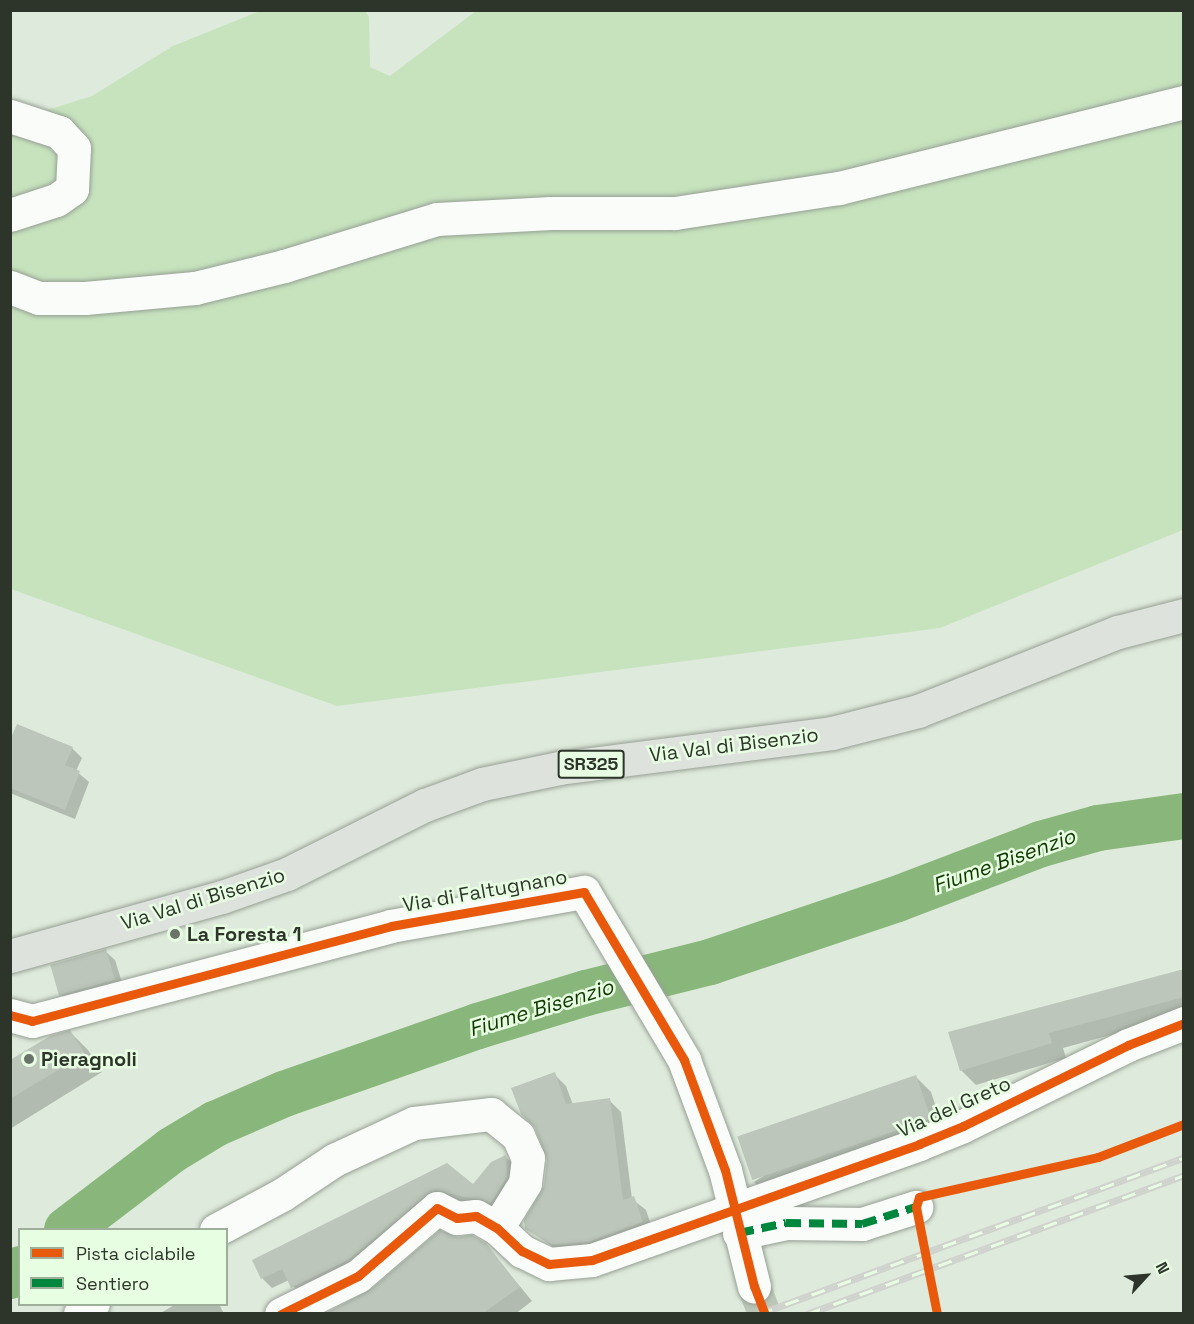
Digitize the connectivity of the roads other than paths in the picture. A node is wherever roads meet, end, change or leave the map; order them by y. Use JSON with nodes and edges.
{"nodes":[{"id":1,"x":1184,"y":102,"type":"edge"},
{"id":2,"x":10,"y":116,"type":"edge"},
{"id":3,"x":10,"y":214,"type":"edge"},
{"id":4,"x":10,"y":287,"type":"edge"},
{"id":5,"x":1184,"y":615,"type":"edge"},
{"id":6,"x":10,"y":956,"type":"edge"},
{"id":7,"x":10,"y":1015,"type":"edge"},
{"id":8,"x":1184,"y":1023,"type":"edge"},
{"id":9,"x":916,"y":1207,"type":"dead end"},
{"id":10,"x":737,"y":1221,"type":"junction"},
{"id":11,"x":220,"y":1228,"type":"edge"},
{"id":12,"x":497,"y":1228,"type":"junction"},
{"id":13,"x":754,"y":1286,"type":"tunnel mouth"},
{"id":14,"x":281,"y":1314,"type":"edge"}],
"edges":[{"from":1,"to":4,"type":"street"},
{"from":2,"to":3,"type":"street"},
{"from":5,"to":6,"type":"main road","name":"Via Val di Bisenzio","number":"SR325"},
{"from":7,"to":10,"type":"street","name":"Via di Faltugnano"},
{"from":8,"to":10,"type":"street","name":"Via del Greto"},
{"from":9,"to":10,"type":"street"},
{"from":10,"to":12,"type":"street"},
{"from":10,"to":13,"type":"street","name":"Via di Faltugnano"},
{"from":11,"to":12,"type":"street"},
{"from":12,"to":14,"type":"street"}]}
